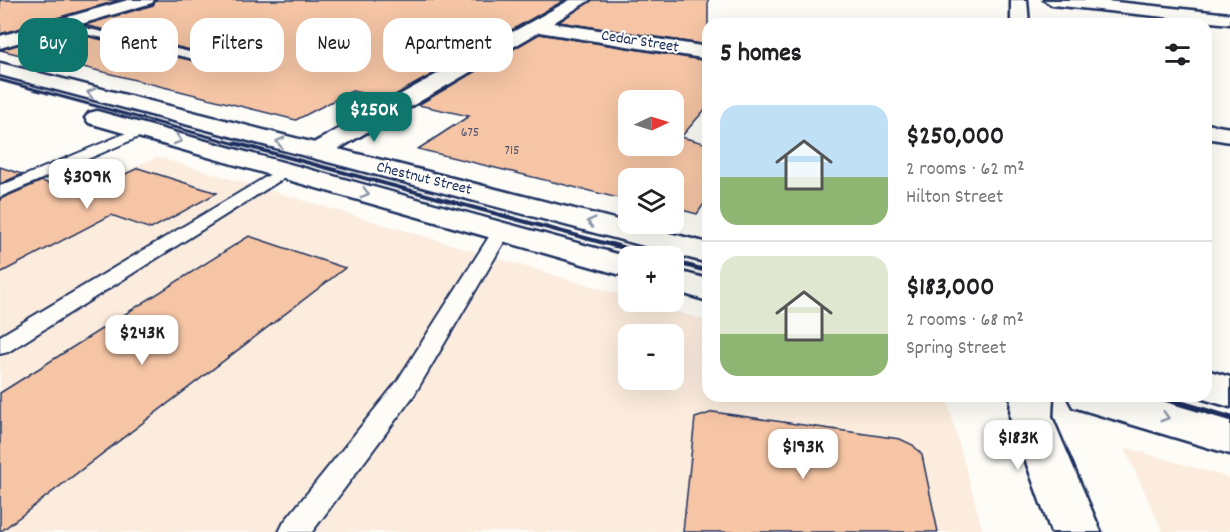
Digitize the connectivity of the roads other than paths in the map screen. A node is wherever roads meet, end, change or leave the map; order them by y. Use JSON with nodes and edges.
{"nodes":[{"id":1,"x":146,"y":0,"type":"edge"},
{"id":2,"x":582,"y":0,"type":"edge"},
{"id":3,"x":1019,"y":0,"type":"edge"},
{"id":4,"x":1052,"y":0,"type":"edge"},
{"id":5,"x":83,"y":18,"type":"edge"},
{"id":6,"x":1020,"y":18,"type":"edge"},
{"id":7,"x":1230,"y":19,"type":"edge"},
{"id":8,"x":536,"y":26,"type":"junction"},
{"id":9,"x":88,"y":32,"type":"edge"},
{"id":10,"x":18,"y":37,"type":"edge"},
{"id":11,"x":0,"y":42,"type":"edge"},
{"id":12,"x":702,"y":52,"type":"edge"},
{"id":13,"x":190,"y":55,"type":"edge"},
{"id":14,"x":0,"y":69,"type":"edge"},
{"id":15,"x":0,"y":90,"type":"edge"},
{"id":16,"x":143,"y":130,"type":"junction"},
{"id":17,"x":1212,"y":132,"type":"edge"},
{"id":18,"x":1230,"y":135,"type":"edge"},
{"id":19,"x":317,"y":152,"type":"junction"},
{"id":20,"x":286,"y":171,"type":"junction"},
{"id":21,"x":0,"y":192,"type":"edge"},
{"id":22,"x":501,"y":232,"type":"junction"},
{"id":23,"x":702,"y":251,"type":"edge"},
{"id":24,"x":618,"y":264,"type":"edge"},
{"id":25,"x":684,"y":283,"type":"edge"},
{"id":26,"x":702,"y":288,"type":"edge"},
{"id":27,"x":0,"y":346,"type":"edge"},
{"id":28,"x":1212,"y":387,"type":"edge"},
{"id":29,"x":1230,"y":392,"type":"edge"},
{"id":30,"x":1032,"y":402,"type":"edge"},
{"id":31,"x":1109,"y":402,"type":"edge"},
{"id":32,"x":1230,"y":436,"type":"edge"},
{"id":33,"x":294,"y":532,"type":"edge"},
{"id":34,"x":1076,"y":532,"type":"edge"}],
"edges":[{"from":1,"to":5,"type":"street"},
{"from":2,"to":8,"type":"street"},
{"from":3,"to":6,"type":"street"},
{"from":4,"to":7,"type":"street"},
{"from":8,"to":12,"type":"street","name":"Cedar Street"},
{"from":8,"to":19,"type":"street"},
{"from":9,"to":13,"type":"lane"},
{"from":10,"to":11,"type":"street"},
{"from":19,"to":14,"type":"street","name":"Chestnut Street","one_way":true},
{"from":15,"to":16,"type":"street","name":"Chestnut Street"},
{"from":16,"to":20,"type":"street","name":"Chestnut Street","one_way":true},
{"from":16,"to":21,"type":"lane"},
{"from":17,"to":18,"type":"street"},
{"from":23,"to":19,"type":"street","name":"Chestnut Street","one_way":true},
{"from":20,"to":22,"type":"street","name":"Chestnut Street","one_way":true},
{"from":20,"to":27,"type":"lane"},
{"from":22,"to":24,"type":"street","name":"Chestnut Street"},
{"from":22,"to":33,"type":"lane"},
{"from":25,"to":26,"type":"street"},
{"from":28,"to":29,"type":"street"},
{"from":30,"to":34,"type":"street"},
{"from":31,"to":32,"type":"street","one_way":true}]}
